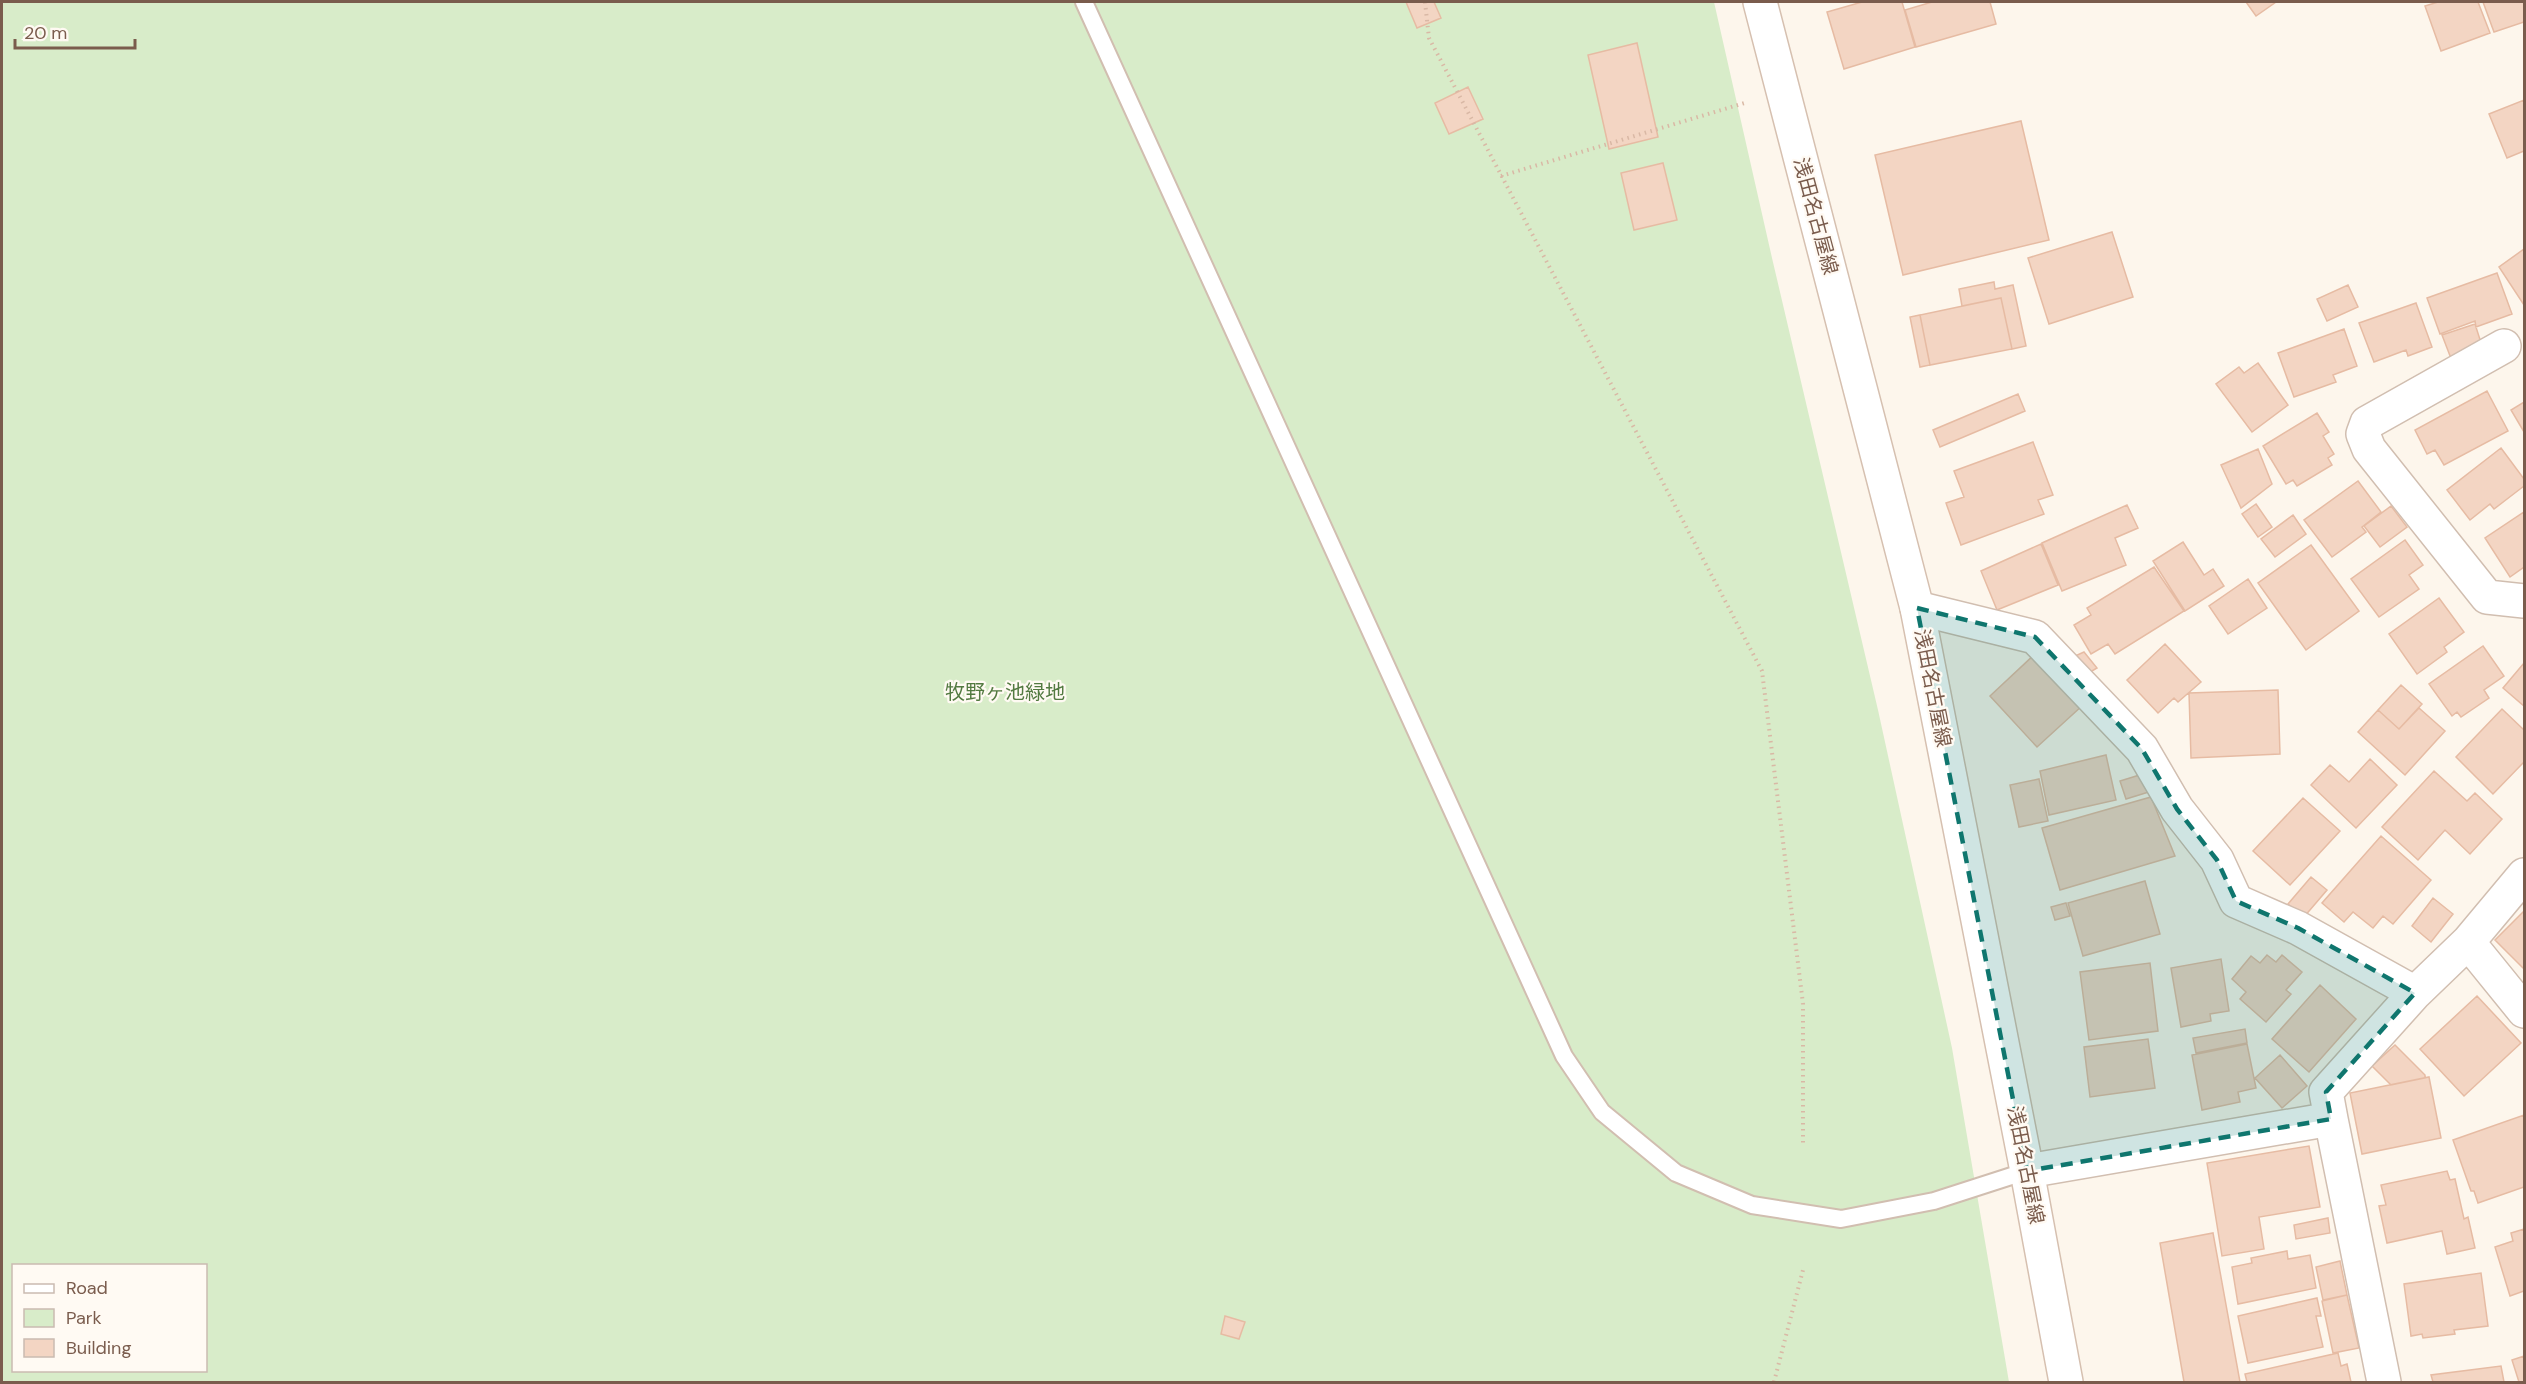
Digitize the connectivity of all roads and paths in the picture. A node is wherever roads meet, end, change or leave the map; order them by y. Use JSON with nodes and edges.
{"nodes":[{"id":1,"x":1084,"y":2,"type":"edge"},
{"id":2,"x":1425,"y":2,"type":"edge"},
{"id":3,"x":1760,"y":2,"type":"edge"},
{"id":4,"x":1783,"y":91,"type":"junction"},
{"id":5,"x":1501,"y":176,"type":"junction"},
{"id":6,"x":2504,"y":346,"type":"dead end"},
{"id":7,"x":2524,"y":601,"type":"edge"},
{"id":8,"x":1917,"y":609,"type":"junction"},
{"id":9,"x":2524,"y":875,"type":"edge"},
{"id":10,"x":2468,"y":942,"type":"junction"},
{"id":11,"x":2415,"y":993,"type":"junction"},
{"id":12,"x":2524,"y":1011,"type":"edge"},
{"id":13,"x":2331,"y":1119,"type":"junction"},
{"id":14,"x":1803,"y":1144,"type":"dead end"},
{"id":15,"x":2027,"y":1171,"type":"junction"},
{"id":16,"x":1803,"y":1270,"type":"dead end"},
{"id":17,"x":1774,"y":1383,"type":"edge"},
{"id":18,"x":2066,"y":1383,"type":"edge"},
{"id":19,"x":2384,"y":1383,"type":"edge"}],
"edges":[{"from":1,"to":15,"type":"lane"},
{"from":2,"to":5,"type":"path"},
{"from":3,"to":4,"type":"street","name":"浅田名古屋線"},
{"from":4,"to":5,"type":"path"},
{"from":4,"to":8,"type":"street","name":"浅田名古屋線"},
{"from":5,"to":14,"type":"path"},
{"from":6,"to":7,"type":"street"},
{"from":8,"to":11,"type":"street"},
{"from":8,"to":15,"type":"street","name":"浅田名古屋線"},
{"from":9,"to":10,"type":"street"},
{"from":10,"to":11,"type":"street"},
{"from":10,"to":12,"type":"street"},
{"from":11,"to":13,"type":"street"},
{"from":13,"to":15,"type":"street"},
{"from":13,"to":19,"type":"street"},
{"from":15,"to":18,"type":"street","name":"浅田名古屋線"},
{"from":16,"to":17,"type":"path"}]}
